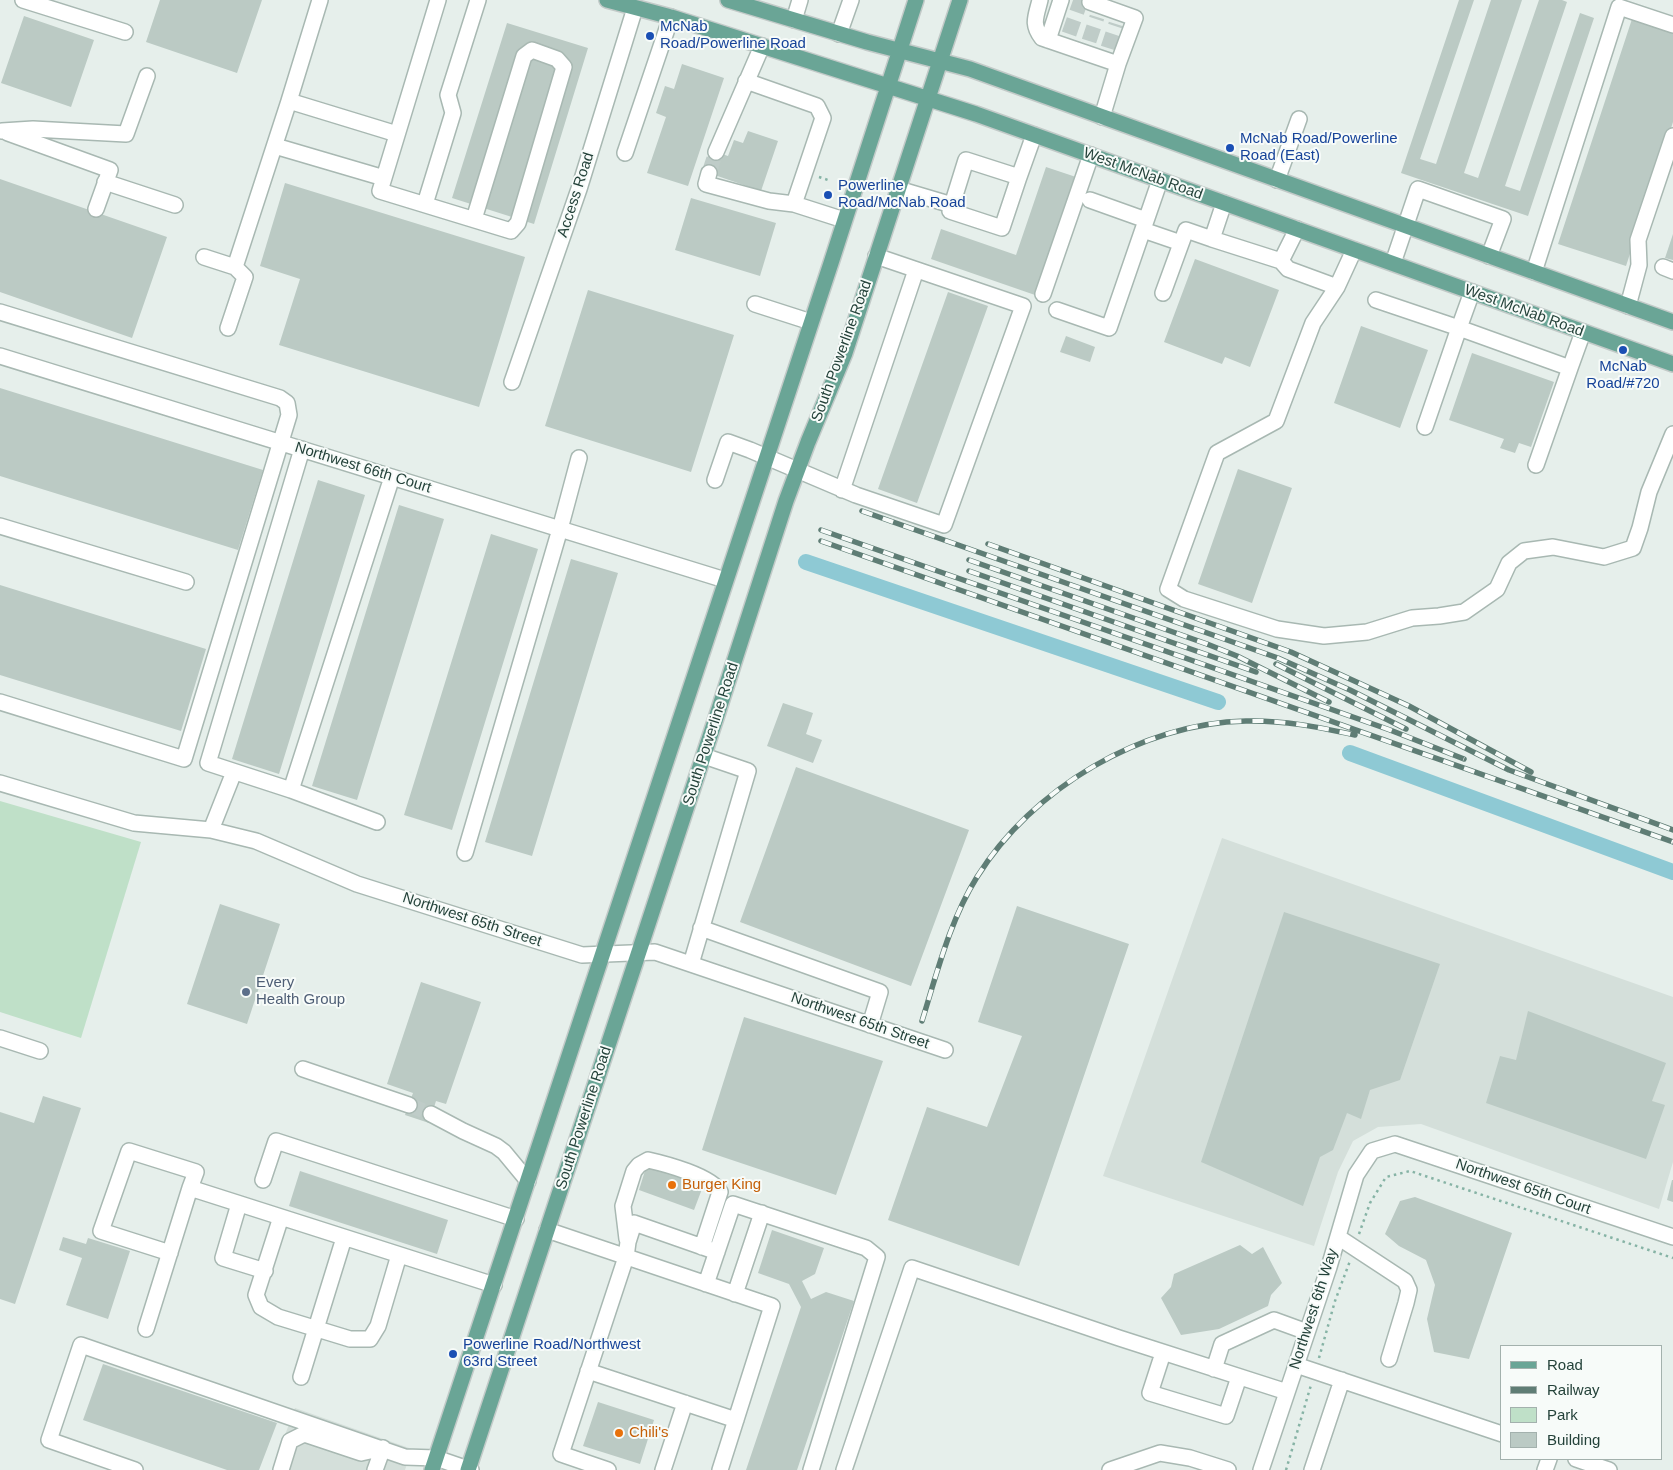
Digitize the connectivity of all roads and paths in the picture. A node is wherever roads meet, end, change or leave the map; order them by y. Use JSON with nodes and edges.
{"nodes":[{"id":1,"x":23,"y":0,"type":"edge"},
{"id":2,"x":320,"y":0,"type":"edge"},
{"id":3,"x":438,"y":0,"type":"edge"},
{"id":4,"x":478,"y":0,"type":"edge"},
{"id":5,"x":607,"y":0,"type":"edge"},
{"id":6,"x":728,"y":0,"type":"edge"},
{"id":7,"x":800,"y":0,"type":"edge"},
{"id":8,"x":851,"y":0,"type":"edge"},
{"id":9,"x":916,"y":0,"type":"edge"},
{"id":10,"x":960,"y":0,"type":"edge"},
{"id":11,"x":1040,"y":0,"type":"edge"},
{"id":12,"x":1062,"y":0,"type":"edge"},
{"id":13,"x":635,"y":8,"type":"junction"},
{"id":14,"x":1096,"y":8,"type":"dead end"},
{"id":15,"x":671,"y":17,"type":"junction"},
{"id":16,"x":794,"y":20,"type":"junction"},
{"id":17,"x":1673,"y":25,"type":"edge"},
{"id":18,"x":125,"y":32,"type":"dead end"},
{"id":19,"x":839,"y":34,"type":"junction"},
{"id":20,"x":1048,"y":40,"type":"junction"},
{"id":21,"x":762,"y":46,"type":"junction"},
{"id":22,"x":899,"y":50,"type":"junction"},
{"id":23,"x":940,"y":61,"type":"junction"},
{"id":24,"x":1118,"y":64,"type":"junction"},
{"id":25,"x":147,"y":76,"type":"dead end"},
{"id":26,"x":746,"y":81,"type":"junction"},
{"id":27,"x":888,"y":86,"type":"junction"},
{"id":28,"x":928,"y":99,"type":"junction"},
{"id":29,"x":289,"y":101,"type":"junction"},
{"id":30,"x":1102,"y":117,"type":"junction"},
{"id":31,"x":1299,"y":119,"type":"dead end"},
{"id":32,"x":1,"y":131,"type":"edge"},
{"id":33,"x":397,"y":134,"type":"junction"},
{"id":34,"x":1034,"y":135,"type":"junction"},
{"id":35,"x":1673,"y":136,"type":"edge"},
{"id":36,"x":275,"y":146,"type":"junction"},
{"id":37,"x":716,"y":152,"type":"tunnel mouth"},
{"id":38,"x":625,"y":153,"type":"dead end"},
{"id":39,"x":1091,"y":155,"type":"junction"},
{"id":40,"x":709,"y":173,"type":"dead end"},
{"id":41,"x":816,"y":176,"type":"dead end"},
{"id":42,"x":1019,"y":177,"type":"junction"},
{"id":43,"x":384,"y":178,"type":"junction"},
{"id":44,"x":1160,"y":180,"type":"junction"},
{"id":45,"x":1277,"y":180,"type":"junction"},
{"id":46,"x":831,"y":181,"type":"dead end"},
{"id":47,"x":105,"y":182,"type":"junction"},
{"id":48,"x":898,"y":189,"type":"junction"},
{"id":49,"x":1090,"y":200,"type":"dead end"},
{"id":50,"x":1224,"y":203,"type":"junction"},
{"id":51,"x":424,"y":204,"type":"junction"},
{"id":52,"x":794,"y":204,"type":"junction"},
{"id":53,"x":952,"y":205,"type":"junction"},
{"id":54,"x":175,"y":206,"type":"dead end"},
{"id":55,"x":96,"y":209,"type":"dead end"},
{"id":56,"x":474,"y":219,"type":"junction"},
{"id":57,"x":844,"y":220,"type":"junction"},
{"id":58,"x":1144,"y":225,"type":"junction"},
{"id":59,"x":1405,"y":226,"type":"junction"},
{"id":60,"x":1297,"y":229,"type":"junction"},
{"id":61,"x":1212,"y":239,"type":"junction"},
{"id":62,"x":1181,"y":243,"type":"junction"},
{"id":63,"x":1354,"y":250,"type":"junction"},
{"id":64,"x":876,"y":256,"type":"junction"},
{"id":65,"x":1489,"y":256,"type":"junction"},
{"id":66,"x":204,"y":257,"type":"dead end"},
{"id":67,"x":1281,"y":261,"type":"junction"},
{"id":68,"x":1393,"y":263,"type":"junction"},
{"id":69,"x":235,"y":267,"type":"junction"},
{"id":70,"x":916,"y":270,"type":"junction"},
{"id":71,"x":1534,"y":272,"type":"junction"},
{"id":72,"x":1337,"y":287,"type":"junction"},
{"id":73,"x":1472,"y":292,"type":"junction"},
{"id":74,"x":1164,"y":293,"type":"dead end"},
{"id":75,"x":1043,"y":294,"type":"dead end"},
{"id":76,"x":1376,"y":300,"type":"dead end"},
{"id":77,"x":755,"y":304,"type":"dead end"},
{"id":78,"x":1628,"y":306,"type":"junction"},
{"id":79,"x":1057,"y":310,"type":"dead end"},
{"id":80,"x":0,"y":312,"type":"edge"},
{"id":81,"x":811,"y":322,"type":"junction"},
{"id":82,"x":1673,"y":322,"type":"edge"},
{"id":83,"x":228,"y":328,"type":"dead end"},
{"id":84,"x":1459,"y":328,"type":"junction"},
{"id":85,"x":1583,"y":332,"type":"junction"},
{"id":86,"x":0,"y":356,"type":"edge"},
{"id":87,"x":1673,"y":364,"type":"edge"},
{"id":88,"x":1570,"y":368,"type":"junction"},
{"id":89,"x":512,"y":382,"type":"dead end"},
{"id":90,"x":1425,"y":427,"type":"dead end"},
{"id":91,"x":1673,"y":434,"type":"edge"},
{"id":92,"x":281,"y":443,"type":"junction"},
{"id":93,"x":302,"y":449,"type":"junction"},
{"id":94,"x":766,"y":457,"type":"junction"},
{"id":95,"x":579,"y":458,"type":"dead end"},
{"id":96,"x":1536,"y":464,"type":"dead end"},
{"id":97,"x":797,"y":470,"type":"junction"},
{"id":98,"x":392,"y":477,"type":"junction"},
{"id":99,"x":716,"y":480,"type":"dead end"},
{"id":100,"x":842,"y":490,"type":"junction"},
{"id":101,"x":0,"y":526,"type":"edge"},
{"id":102,"x":560,"y":529,"type":"junction"},
{"id":103,"x":726,"y":580,"type":"junction"},
{"id":104,"x":186,"y":582,"type":"dead end"},
{"id":105,"x":1,"y":705,"type":"edge"},
{"id":106,"x":704,"y":756,"type":"junction"},
{"id":107,"x":234,"y":772,"type":"junction"},
{"id":108,"x":0,"y":783,"type":"edge"},
{"id":109,"x":292,"y":790,"type":"junction"},
{"id":110,"x":377,"y":822,"type":"dead end"},
{"id":111,"x":212,"y":830,"type":"junction"},
{"id":112,"x":465,"y":853,"type":"dead end"},
{"id":113,"x":702,"y":928,"type":"junction"},
{"id":114,"x":639,"y":952,"type":"junction"},
{"id":115,"x":602,"y":954,"type":"junction"},
{"id":116,"x":690,"y":964,"type":"junction"},
{"id":117,"x":870,"y":1025,"type":"junction"},
{"id":118,"x":0,"y":1038,"type":"edge"},
{"id":119,"x":945,"y":1050,"type":"dead end"},
{"id":120,"x":40,"y":1052,"type":"dead end"},
{"id":121,"x":303,"y":1069,"type":"dead end"},
{"id":122,"x":409,"y":1106,"type":"tunnel mouth"},
{"id":123,"x":432,"y":1114,"type":"tunnel mouth"},
{"id":124,"x":1372,"y":1151,"type":"joint"},
{"id":125,"x":263,"y":1180,"type":"dead end"},
{"id":126,"x":528,"y":1181,"type":"junction"},
{"id":127,"x":190,"y":1188,"type":"junction"},
{"id":128,"x":239,"y":1204,"type":"junction"},
{"id":129,"x":762,"y":1213,"type":"junction"},
{"id":130,"x":281,"y":1218,"type":"junction"},
{"id":131,"x":516,"y":1219,"type":"junction"},
{"id":132,"x":547,"y":1230,"type":"junction"},
{"id":133,"x":1338,"y":1237,"type":"junction"},
{"id":134,"x":1673,"y":1237,"type":"edge"},
{"id":135,"x":344,"y":1238,"type":"junction"},
{"id":136,"x":702,"y":1247,"type":"junction"},
{"id":137,"x":1354,"y":1248,"type":"junction"},
{"id":138,"x":627,"y":1249,"type":"junction"},
{"id":139,"x":717,"y":1252,"type":"junction"},
{"id":140,"x":170,"y":1253,"type":"junction"},
{"id":141,"x":399,"y":1255,"type":"junction"},
{"id":142,"x":1673,"y":1258,"type":"edge"},
{"id":143,"x":265,"y":1271,"type":"junction"},
{"id":144,"x":706,"y":1284,"type":"junction"},
{"id":145,"x":494,"y":1285,"type":"junction"},
{"id":146,"x":735,"y":1294,"type":"junction"},
{"id":147,"x":146,"y":1328,"type":"dead end"},
{"id":148,"x":316,"y":1328,"type":"junction"},
{"id":149,"x":1307,"y":1332,"type":"junction"},
{"id":150,"x":1163,"y":1353,"type":"junction"},
{"id":151,"x":1389,"y":1359,"type":"dead end"},
{"id":152,"x":1296,"y":1365,"type":"junction"},
{"id":153,"x":1214,"y":1368,"type":"junction"},
{"id":154,"x":1315,"y":1371,"type":"junction"},
{"id":155,"x":588,"y":1372,"type":"junction"},
{"id":156,"x":302,"y":1377,"type":"dead end"},
{"id":157,"x":1239,"y":1377,"type":"junction"},
{"id":158,"x":1342,"y":1380,"type":"junction"},
{"id":159,"x":1287,"y":1392,"type":"junction"},
{"id":160,"x":684,"y":1403,"type":"junction"},
{"id":161,"x":736,"y":1420,"type":"junction"},
{"id":162,"x":1500,"y":1433,"type":"edge"},
{"id":163,"x":383,"y":1448,"type":"junction"},
{"id":164,"x":1579,"y":1460,"type":"edge"},
{"id":165,"x":434,"y":1464,"type":"edge"},
{"id":166,"x":135,"y":1470,"type":"edge"},
{"id":167,"x":281,"y":1470,"type":"edge"},
{"id":168,"x":375,"y":1470,"type":"edge"},
{"id":169,"x":469,"y":1470,"type":"edge"},
{"id":170,"x":608,"y":1470,"type":"edge"},
{"id":171,"x":663,"y":1470,"type":"edge"},
{"id":172,"x":720,"y":1470,"type":"edge"},
{"id":173,"x":811,"y":1470,"type":"edge"},
{"id":174,"x":844,"y":1470,"type":"edge"},
{"id":175,"x":1110,"y":1470,"type":"edge"},
{"id":176,"x":1228,"y":1470,"type":"edge"},
{"id":177,"x":1261,"y":1470,"type":"edge"},
{"id":178,"x":1286,"y":1470,"type":"edge"},
{"id":179,"x":1312,"y":1470,"type":"edge"},
{"id":180,"x":1609,"y":1470,"type":"edge"}],
"edges":[{"from":1,"to":18,"type":"street"},
{"from":2,"to":29,"type":"street"},
{"from":3,"to":33,"type":"street"},
{"from":4,"to":51,"type":"street"},
{"from":5,"to":13,"type":"main road","name":"West McNab Road"},
{"from":6,"to":16,"type":"main road"},
{"from":7,"to":16,"type":"street"},
{"from":8,"to":19,"type":"street"},
{"from":9,"to":22,"type":"main road"},
{"from":10,"to":23,"type":"main road","name":"South Powerline Road"},
{"from":11,"to":20,"type":"street"},
{"from":12,"to":20,"type":"street"},
{"from":13,"to":15,"type":"main road","name":"West McNab Road"},
{"from":13,"to":89,"type":"street","name":"Access Road"},
{"from":14,"to":24,"type":"street"},
{"from":15,"to":21,"type":"main road","name":"West McNab Road"},
{"from":15,"to":38,"type":"street"},
{"from":16,"to":19,"type":"main road"},
{"from":17,"to":71,"type":"street"},
{"from":19,"to":22,"type":"main road"},
{"from":20,"to":24,"type":"street"},
{"from":21,"to":26,"type":"street"},
{"from":21,"to":27,"type":"main road","name":"West McNab Road"},
{"from":22,"to":23,"type":"main road"},
{"from":22,"to":27,"type":"main road"},
{"from":23,"to":28,"type":"main road","name":"South Powerline Road"},
{"from":23,"to":30,"type":"main road"},
{"from":24,"to":30,"type":"street"},
{"from":25,"to":32,"type":"street"},
{"from":26,"to":37,"type":"street"},
{"from":26,"to":52,"type":"street"},
{"from":27,"to":28,"type":"main road","name":"West McNab Road"},
{"from":27,"to":57,"type":"main road"},
{"from":28,"to":34,"type":"main road","name":"West McNab Road"},
{"from":28,"to":48,"type":"main road","name":"South Powerline Road"},
{"from":29,"to":33,"type":"street"},
{"from":29,"to":36,"type":"street"},
{"from":30,"to":45,"type":"main road"},
{"from":31,"to":45,"type":"street"},
{"from":32,"to":47,"type":"street"},
{"from":33,"to":43,"type":"street"},
{"from":34,"to":39,"type":"main road","name":"West McNab Road"},
{"from":34,"to":42,"type":"street"},
{"from":35,"to":78,"type":"street"},
{"from":36,"to":43,"type":"street"},
{"from":36,"to":69,"type":"street"},
{"from":39,"to":44,"type":"main road","name":"West McNab Road"},
{"from":39,"to":75,"type":"street"},
{"from":40,"to":52,"type":"street"},
{"from":41,"to":46,"type":"path"},
{"from":42,"to":53,"type":"street"},
{"from":42,"to":53,"type":"street"},
{"from":43,"to":51,"type":"street"},
{"from":44,"to":50,"type":"main road","name":"West McNab Road"},
{"from":44,"to":58,"type":"street"},
{"from":45,"to":59,"type":"main road"},
{"from":47,"to":54,"type":"street"},
{"from":47,"to":55,"type":"street"},
{"from":48,"to":53,"type":"street"},
{"from":48,"to":64,"type":"main road","name":"South Powerline Road"},
{"from":49,"to":58,"type":"street"},
{"from":50,"to":60,"type":"main road","name":"West McNab Road"},
{"from":50,"to":61,"type":"street"},
{"from":51,"to":56,"type":"street"},
{"from":52,"to":57,"type":"street"},
{"from":56,"to":56,"type":"street"},
{"from":57,"to":81,"type":"main road"},
{"from":58,"to":62,"type":"street"},
{"from":58,"to":79,"type":"street"},
{"from":59,"to":65,"type":"main road"},
{"from":59,"to":65,"type":"street"},
{"from":59,"to":68,"type":"street"},
{"from":60,"to":63,"type":"main road","name":"West McNab Road"},
{"from":60,"to":67,"type":"street"},
{"from":61,"to":62,"type":"street"},
{"from":61,"to":67,"type":"street"},
{"from":62,"to":74,"type":"street"},
{"from":63,"to":68,"type":"main road","name":"West McNab Road"},
{"from":63,"to":72,"type":"street"},
{"from":64,"to":70,"type":"street"},
{"from":64,"to":97,"type":"main road","name":"South Powerline Road"},
{"from":65,"to":71,"type":"main road"},
{"from":66,"to":69,"type":"street"},
{"from":67,"to":72,"type":"street"},
{"from":68,"to":73,"type":"main road","name":"West McNab Road"},
{"from":69,"to":83,"type":"street"},
{"from":70,"to":100,"type":"street"},
{"from":70,"to":100,"type":"street"},
{"from":71,"to":78,"type":"main road"},
{"from":72,"to":91,"type":"street"},
{"from":73,"to":84,"type":"street"},
{"from":73,"to":85,"type":"main road","name":"West McNab Road"},
{"from":76,"to":84,"type":"street"},
{"from":77,"to":81,"type":"street"},
{"from":78,"to":82,"type":"main road"},
{"from":80,"to":92,"type":"street"},
{"from":81,"to":94,"type":"main road"},
{"from":84,"to":88,"type":"street"},
{"from":84,"to":90,"type":"street"},
{"from":85,"to":87,"type":"main road","name":"West McNab Road"},
{"from":85,"to":88,"type":"street"},
{"from":86,"to":92,"type":"street","name":"Northwest 66th Court"},
{"from":88,"to":96,"type":"street"},
{"from":92,"to":93,"type":"street","name":"Northwest 66th Court"},
{"from":92,"to":105,"type":"street"},
{"from":93,"to":98,"type":"street","name":"Northwest 66th Court"},
{"from":93,"to":107,"type":"street"},
{"from":94,"to":97,"type":"street"},
{"from":94,"to":99,"type":"street"},
{"from":94,"to":103,"type":"main road"},
{"from":95,"to":102,"type":"street"},
{"from":97,"to":100,"type":"street"},
{"from":97,"to":106,"type":"main road","name":"South Powerline Road"},
{"from":98,"to":102,"type":"street","name":"Northwest 66th Court"},
{"from":98,"to":109,"type":"street"},
{"from":101,"to":104,"type":"street"},
{"from":102,"to":103,"type":"street","name":"Northwest 66th Court"},
{"from":102,"to":112,"type":"street"},
{"from":103,"to":115,"type":"main road"},
{"from":106,"to":113,"type":"street"},
{"from":106,"to":114,"type":"main road","name":"South Powerline Road"},
{"from":107,"to":109,"type":"street"},
{"from":107,"to":111,"type":"street"},
{"from":108,"to":111,"type":"street","name":"Northwest 65th Street"},
{"from":109,"to":110,"type":"street"},
{"from":111,"to":115,"type":"street","name":"Northwest 65th Street"},
{"from":113,"to":116,"type":"street"},
{"from":113,"to":117,"type":"street"},
{"from":114,"to":115,"type":"street","name":"Northwest 65th Street"},
{"from":114,"to":116,"type":"street","name":"Northwest 65th Street"},
{"from":114,"to":132,"type":"main road","name":"South Powerline Road"},
{"from":115,"to":126,"type":"main road"},
{"from":116,"to":117,"type":"street","name":"Northwest 65th Street"},
{"from":117,"to":119,"type":"street","name":"Northwest 65th Street"},
{"from":118,"to":120,"type":"street"},
{"from":121,"to":122,"type":"street"},
{"from":123,"to":126,"type":"street"},
{"from":124,"to":133,"type":"street","name":"Northwest 6th Way"},
{"from":124,"to":134,"type":"street","name":"Northwest 65th Court"},
{"from":125,"to":131,"type":"street"},
{"from":126,"to":131,"type":"main road"},
{"from":127,"to":128,"type":"street"},
{"from":127,"to":140,"type":"street"},
{"from":127,"to":140,"type":"street"},
{"from":128,"to":130,"type":"street"},
{"from":128,"to":143,"type":"street"},
{"from":129,"to":139,"type":"street"},
{"from":129,"to":146,"type":"street"},
{"from":129,"to":173,"type":"street"},
{"from":130,"to":135,"type":"street"},
{"from":130,"to":143,"type":"street"},
{"from":131,"to":145,"type":"main road"},
{"from":132,"to":138,"type":"street"},
{"from":132,"to":169,"type":"main road","name":"South Powerline Road"},
{"from":133,"to":137,"type":"street"},
{"from":133,"to":149,"type":"street","name":"Northwest 6th Way"},
{"from":135,"to":141,"type":"street"},
{"from":135,"to":148,"type":"street"},
{"from":136,"to":138,"type":"street"},
{"from":136,"to":138,"type":"street"},
{"from":136,"to":139,"type":"street"},
{"from":137,"to":142,"type":"path"},
{"from":137,"to":151,"type":"street"},
{"from":137,"to":154,"type":"path"},
{"from":138,"to":144,"type":"street"},
{"from":138,"to":155,"type":"street"},
{"from":139,"to":144,"type":"street"},
{"from":140,"to":147,"type":"street"},
{"from":141,"to":145,"type":"street"},
{"from":141,"to":148,"type":"street"},
{"from":143,"to":148,"type":"street"},
{"from":144,"to":146,"type":"street"},
{"from":145,"to":165,"type":"main road"},
{"from":146,"to":161,"type":"street"},
{"from":148,"to":156,"type":"street"},
{"from":149,"to":152,"type":"street","name":"Northwest 6th Way"},
{"from":149,"to":153,"type":"street"},
{"from":150,"to":153,"type":"street"},
{"from":150,"to":157,"type":"street"},
{"from":150,"to":174,"type":"street"},
{"from":152,"to":154,"type":"street"},
{"from":152,"to":159,"type":"street","name":"Northwest 6th Way"},
{"from":153,"to":157,"type":"street"},
{"from":154,"to":158,"type":"street"},
{"from":154,"to":178,"type":"path"},
{"from":155,"to":160,"type":"street"},
{"from":155,"to":170,"type":"street"},
{"from":157,"to":159,"type":"street"},
{"from":158,"to":162,"type":"street"},
{"from":158,"to":179,"type":"street"},
{"from":159,"to":177,"type":"street","name":"Northwest 6th Way"},
{"from":160,"to":161,"type":"street"},
{"from":160,"to":171,"type":"street"},
{"from":161,"to":172,"type":"street"},
{"from":163,"to":165,"type":"street"},
{"from":163,"to":166,"type":"street"},
{"from":163,"to":167,"type":"street"},
{"from":163,"to":168,"type":"street"},
{"from":164,"to":180,"type":"street"},
{"from":165,"to":169,"type":"street"},
{"from":175,"to":176,"type":"street"}]}
